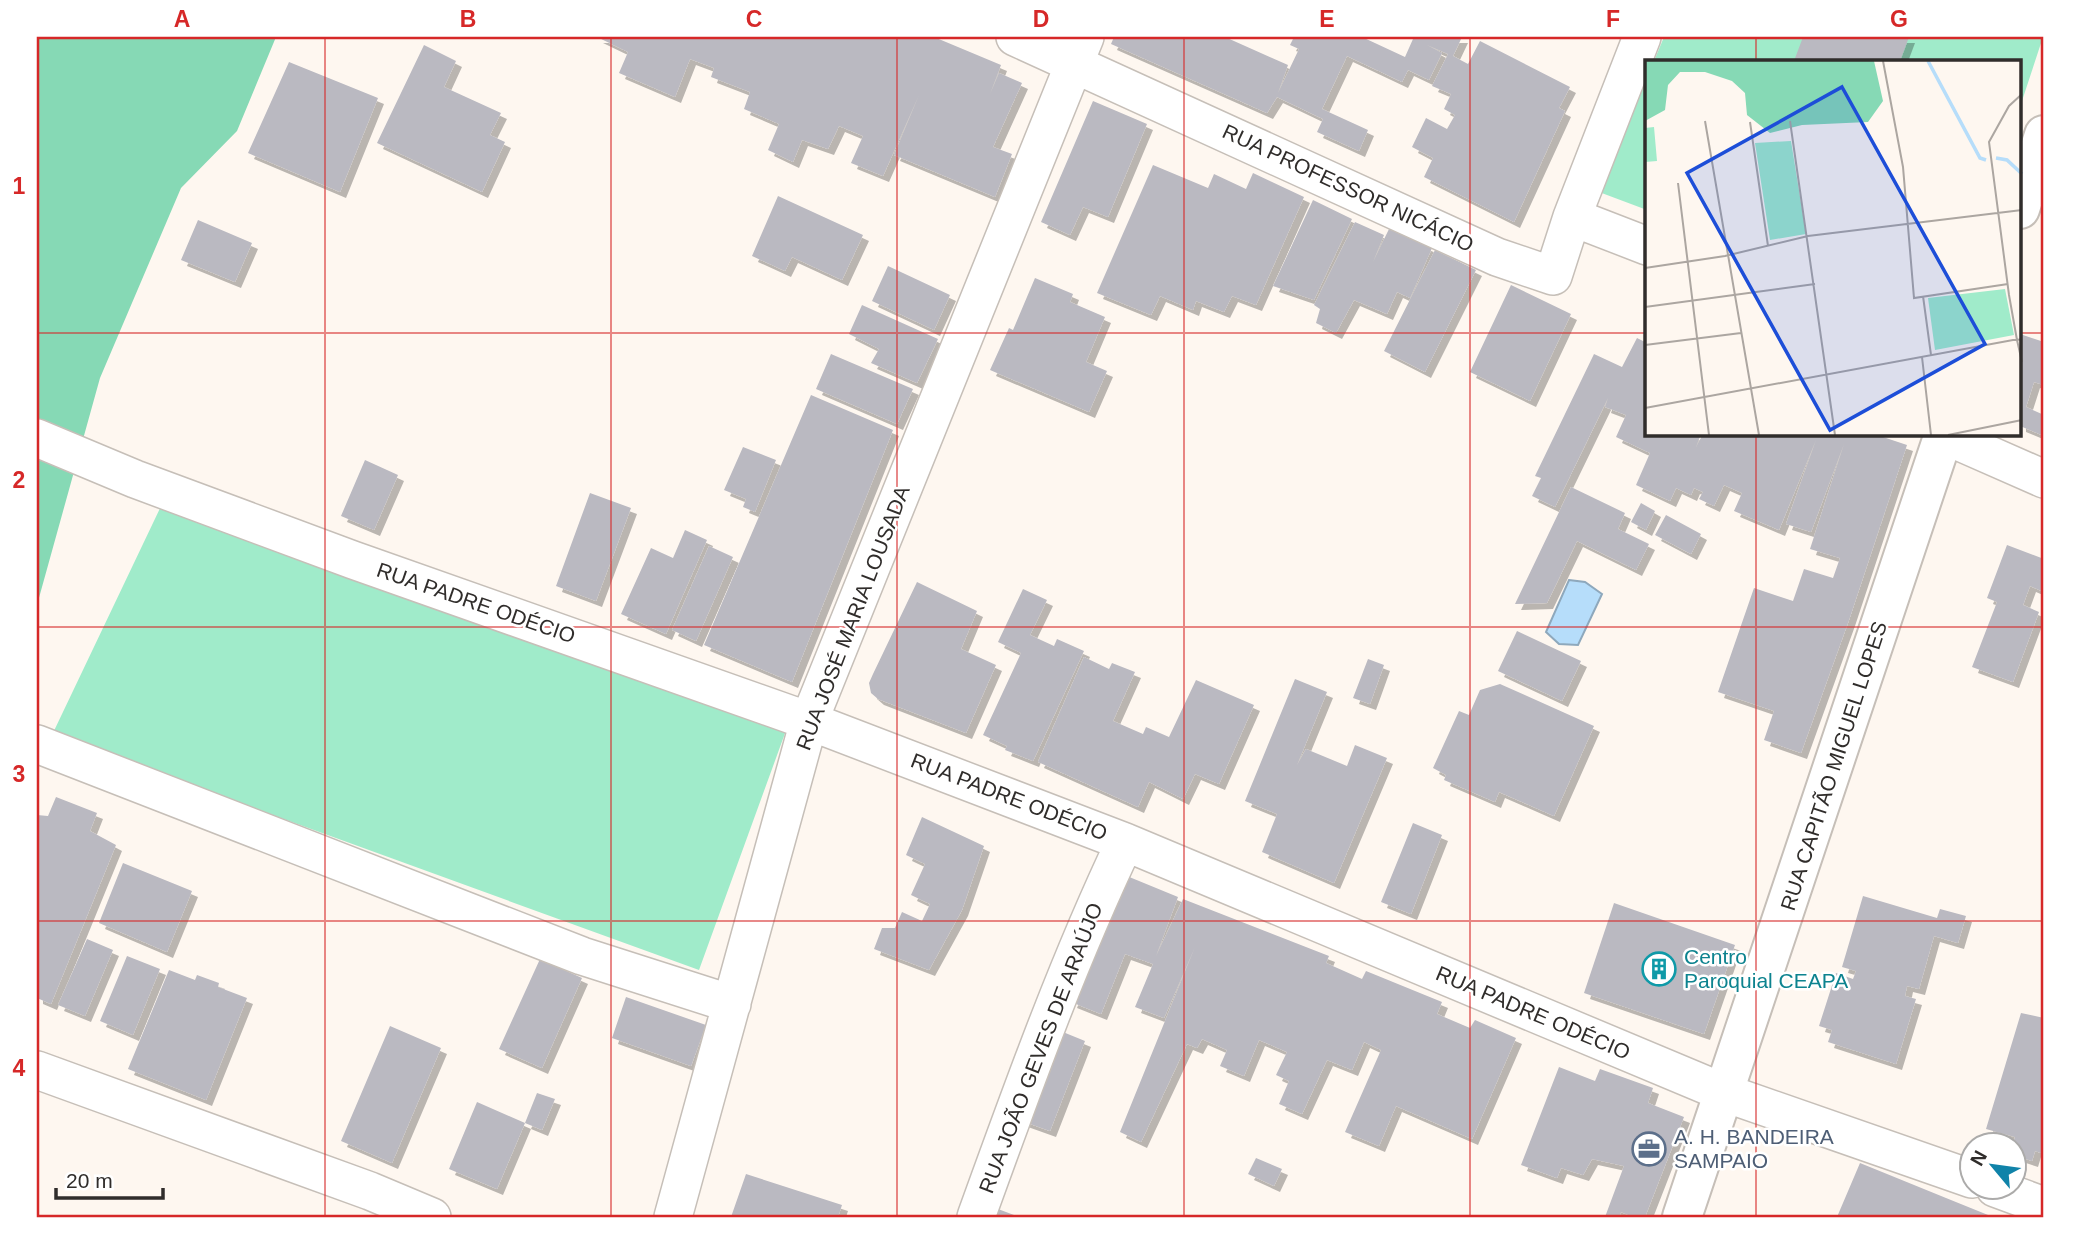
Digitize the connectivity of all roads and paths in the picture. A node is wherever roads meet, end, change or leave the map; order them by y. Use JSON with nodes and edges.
{"nodes":[{"id":1,"x":1015,"y":37,"type":"edge"},
{"id":2,"x":1642,"y":37,"type":"edge"},
{"id":3,"x":1080,"y":50,"type":"edge"},
{"id":4,"x":2044,"y":135,"type":"edge"},
{"id":5,"x":2022,"y":203,"type":"edge"},
{"id":6,"x":1573,"y":217,"type":"junction"},
{"id":7,"x":1645,"y":245,"type":"edge"},
{"id":8,"x":1943,"y":436,"type":"edge"},
{"id":9,"x":1948,"y":436,"type":"edge"},
{"id":10,"x":37,"y":438,"type":"edge"},
{"id":11,"x":2044,"y":479,"type":"edge"},
{"id":12,"x":809,"y":720,"type":"junction"},
{"id":13,"x":37,"y":744,"type":"edge"},
{"id":14,"x":1125,"y":842,"type":"junction"},
{"id":15,"x":732,"y":1004,"type":"junction"},
{"id":16,"x":37,"y":1070,"type":"edge"},
{"id":17,"x":1725,"y":1093,"type":"junction"},
{"id":18,"x":1958,"y":1174,"type":"edge"},
{"id":19,"x":432,"y":1217,"type":"edge"},
{"id":20,"x":673,"y":1217,"type":"edge"},
{"id":21,"x":976,"y":1217,"type":"edge"},
{"id":22,"x":1682,"y":1217,"type":"edge"}],
"edges":[{"from":1,"to":3,"type":"street","name":"RUA PROFESSOR NICÁCIO"},
{"from":2,"to":6,"type":"street"},
{"from":3,"to":6,"type":"street","name":"RUA PROFESSOR NICÁCIO"},
{"from":3,"to":12,"type":"street","name":"RUA JOSÉ MARIA LOUSADA"},
{"from":4,"to":5,"type":"main road"},
{"from":6,"to":7,"type":"street"},
{"from":8,"to":17,"type":"main road","name":"RUA CAPITÃO MIGUEL LOPES"},
{"from":9,"to":11,"type":"street"},
{"from":10,"to":12,"type":"street","name":"RUA PADRE ODÉCIO"},
{"from":12,"to":14,"type":"street","name":"RUA PADRE ODÉCIO"},
{"from":12,"to":15,"type":"street","name":"RUA JOSÉ MARIA LOUSADA"},
{"from":13,"to":15,"type":"street"},
{"from":14,"to":17,"type":"street","name":"RUA PADRE ODÉCIO"},
{"from":14,"to":21,"type":"street","name":"RUA JOÃO GEVES DE ARAÚJO"},
{"from":15,"to":20,"type":"street","name":"RUA JOSÉ MARIA LOUSADA"},
{"from":16,"to":19,"type":"street"},
{"from":17,"to":18,"type":"street","name":"RUA PADRE ODÉCIO"},
{"from":17,"to":22,"type":"main road","name":"RUA CAPITÃO MIGUEL LOPES"}]}
